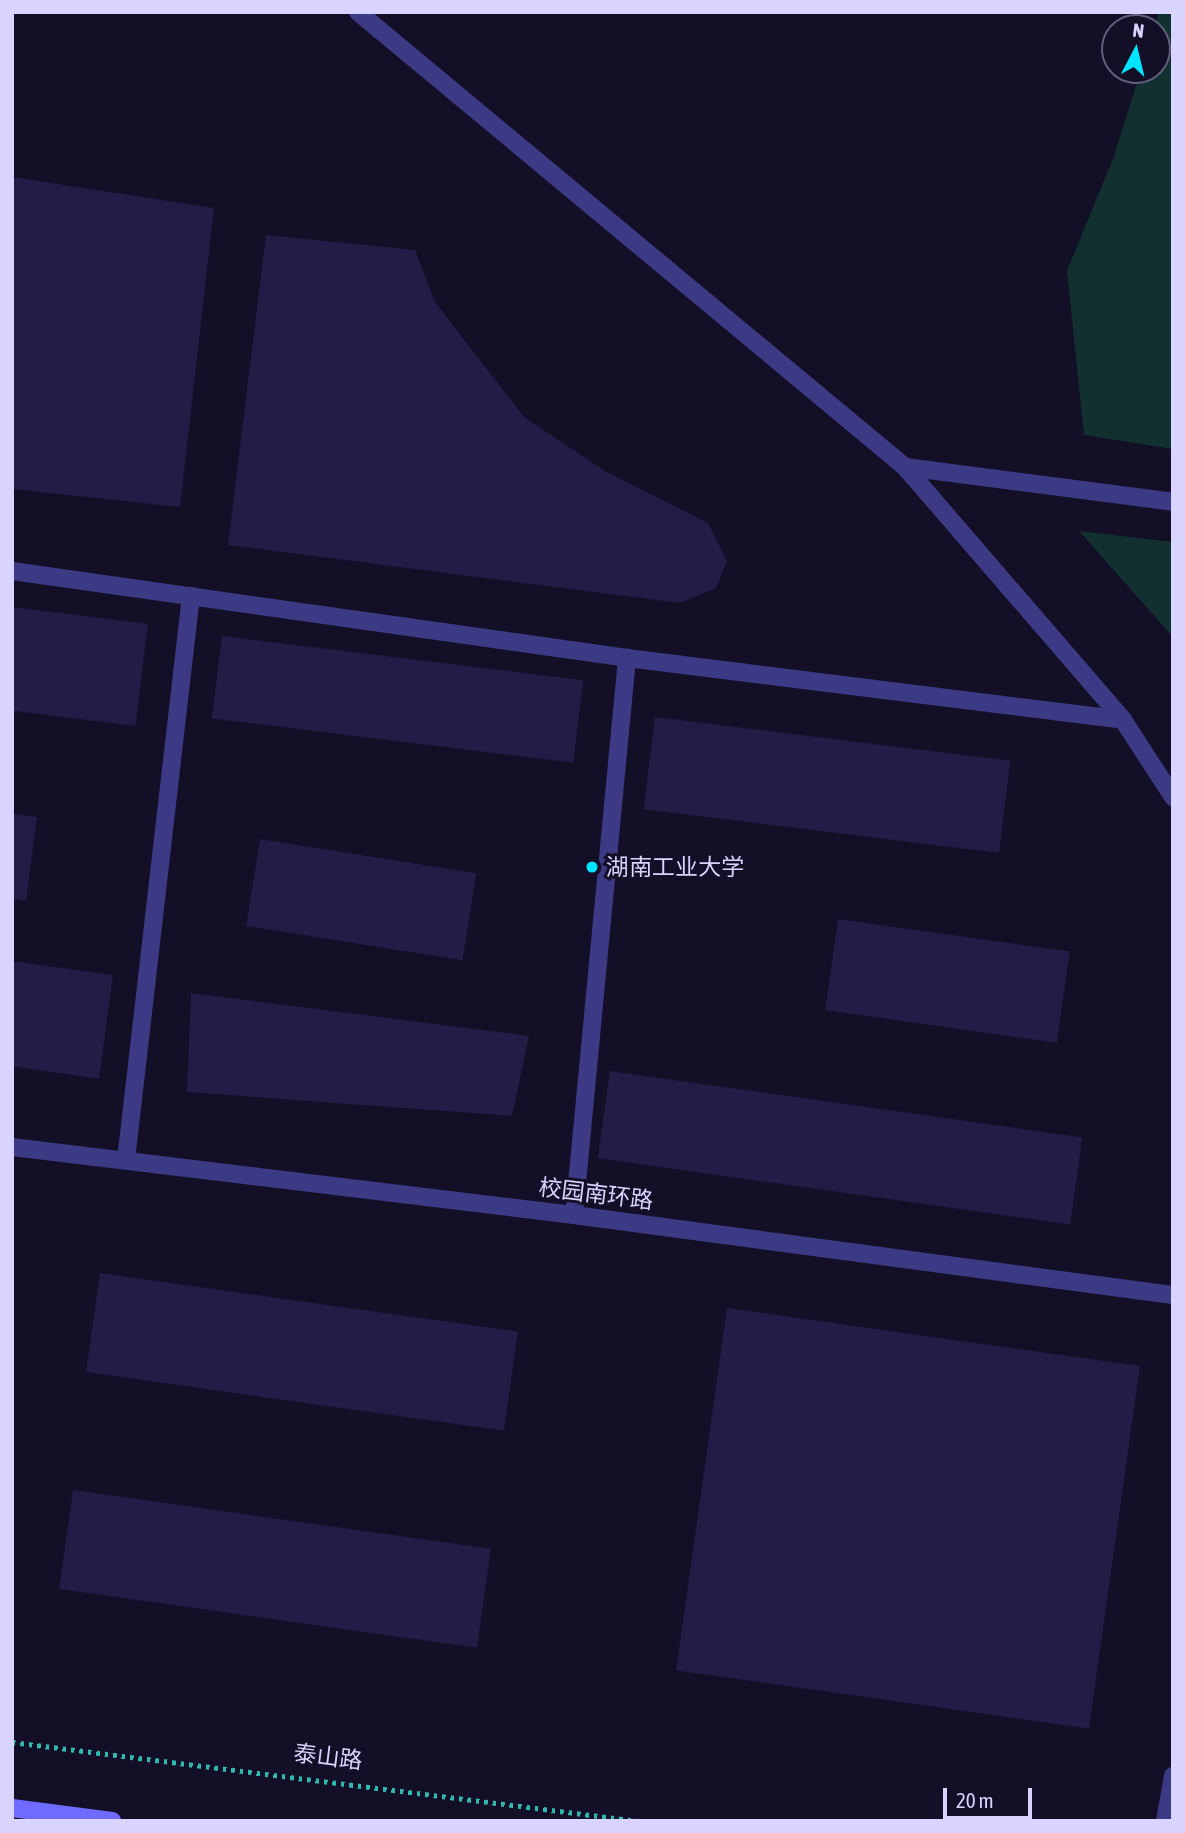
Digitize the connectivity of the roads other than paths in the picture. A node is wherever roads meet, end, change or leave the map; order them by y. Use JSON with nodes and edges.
{"nodes":[{"id":1,"x":358,"y":12,"type":"edge"},
{"id":2,"x":905,"y":467,"type":"junction"},
{"id":3,"x":1173,"y":502,"type":"edge"},
{"id":4,"x":12,"y":571,"type":"edge"},
{"id":5,"x":191,"y":596,"type":"junction"},
{"id":6,"x":627,"y":658,"type":"junction"},
{"id":7,"x":1124,"y":720,"type":"junction"},
{"id":8,"x":1173,"y":797,"type":"edge"},
{"id":9,"x":12,"y":1147,"type":"edge"},
{"id":10,"x":126,"y":1160,"type":"junction"},
{"id":11,"x":573,"y":1215,"type":"junction"},
{"id":12,"x":1173,"y":1295,"type":"edge"},
{"id":13,"x":1173,"y":1776,"type":"edge"},
{"id":14,"x":12,"y":1808,"type":"edge"},
{"id":15,"x":112,"y":1821,"type":"edge"},
{"id":16,"x":1165,"y":1821,"type":"edge"}],
"edges":[{"from":1,"to":2,"type":"street"},
{"from":2,"to":3,"type":"street"},
{"from":2,"to":7,"type":"street"},
{"from":4,"to":5,"type":"street"},
{"from":5,"to":6,"type":"street"},
{"from":5,"to":10,"type":"street"},
{"from":6,"to":7,"type":"street"},
{"from":6,"to":11,"type":"street"},
{"from":7,"to":8,"type":"street"},
{"from":9,"to":10,"type":"street","name":"校园南环路"},
{"from":10,"to":11,"type":"street","name":"校园南环路"},
{"from":11,"to":12,"type":"street","name":"校园南环路"},
{"from":13,"to":16,"type":"street"},
{"from":14,"to":15,"type":"main road"}]}
